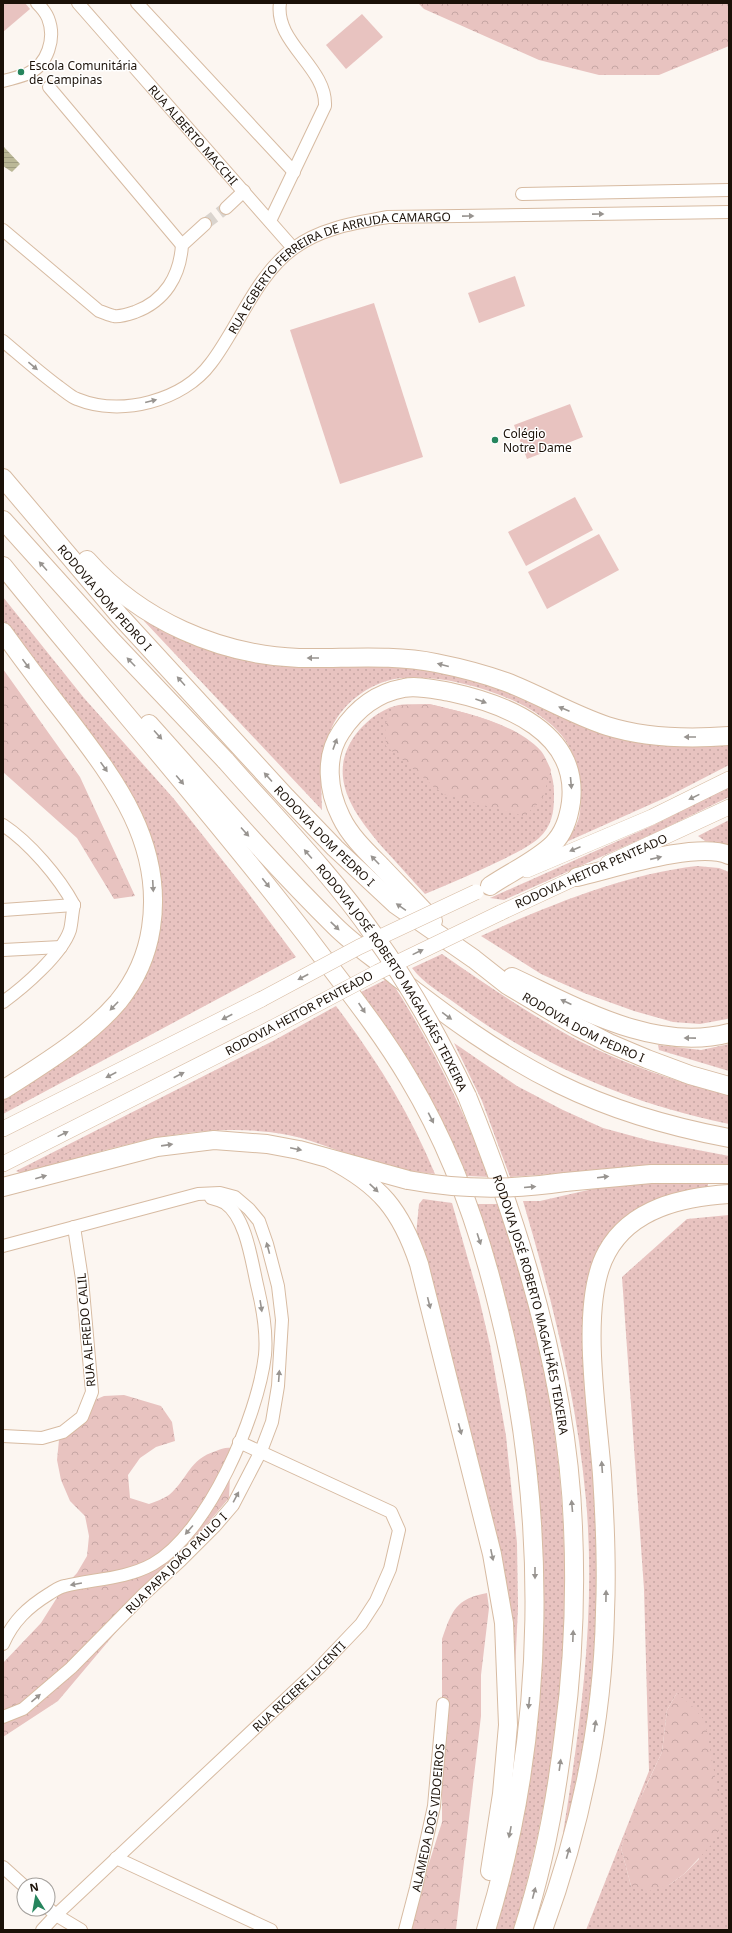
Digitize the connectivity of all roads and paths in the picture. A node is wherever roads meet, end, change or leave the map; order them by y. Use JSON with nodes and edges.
{"nodes":[{"id":1,"x":37,"y":3,"type":"edge"},
{"id":2,"x":78,"y":3,"type":"edge"},
{"id":3,"x":137,"y":3,"type":"edge"},
{"id":4,"x":280,"y":3,"type":"edge"},
{"id":5,"x":3,"y":81,"type":"edge"},
{"id":6,"x":49,"y":87,"type":"dead end"},
{"id":7,"x":294,"y":172,"type":"junction"},
{"id":8,"x":729,"y":190,"type":"edge"},
{"id":9,"x":244,"y":191,"type":"junction"},
{"id":10,"x":522,"y":194,"type":"dead end"},
{"id":11,"x":226,"y":208,"type":"tunnel mouth"},
{"id":12,"x":729,"y":212,"type":"edge"},
{"id":13,"x":270,"y":221,"type":"junction"},
{"id":14,"x":205,"y":224,"type":"tunnel mouth"},
{"id":15,"x":3,"y":230,"type":"edge"},
{"id":16,"x":182,"y":245,"type":"junction"},
{"id":17,"x":293,"y":248,"type":"junction"},
{"id":18,"x":3,"y":341,"type":"edge"},
{"id":19,"x":3,"y":465,"type":"edge"},
{"id":20,"x":3,"y":478,"type":"edge"},
{"id":21,"x":3,"y":520,"type":"edge"},
{"id":22,"x":3,"y":558,"type":"edge"},
{"id":23,"x":3,"y":566,"type":"edge"},
{"id":24,"x":3,"y":632,"type":"edge"},
{"id":25,"x":729,"y":736,"type":"edge"},
{"id":26,"x":729,"y":780,"type":"edge"},
{"id":27,"x":729,"y":807,"type":"edge"},
{"id":28,"x":3,"y":825,"type":"edge"},
{"id":29,"x":729,"y":855,"type":"edge"},
{"id":30,"x":578,"y":877,"type":"junction"},
{"id":31,"x":483,"y":889,"type":"junction"},
{"id":32,"x":74,"y":905,"type":"junction"},
{"id":33,"x":3,"y":910,"type":"edge"},
{"id":34,"x":61,"y":947,"type":"junction"},
{"id":35,"x":3,"y":950,"type":"edge"},
{"id":36,"x":467,"y":954,"type":"junction"},
{"id":37,"x":3,"y":1002,"type":"edge"},
{"id":38,"x":729,"y":1033,"type":"edge"},
{"id":39,"x":729,"y":1086,"type":"edge"},
{"id":40,"x":3,"y":1090,"type":"edge"},
{"id":41,"x":3,"y":1129,"type":"edge"},
{"id":42,"x":729,"y":1138,"type":"edge"},
{"id":43,"x":330,"y":1159,"type":"junction"},
{"id":44,"x":3,"y":1164,"type":"edge"},
{"id":45,"x":729,"y":1174,"type":"edge"},
{"id":46,"x":3,"y":1187,"type":"edge"},
{"id":47,"x":198,"y":1194,"type":"junction"},
{"id":48,"x":729,"y":1194,"type":"edge"},
{"id":49,"x":74,"y":1227,"type":"junction"},
{"id":50,"x":3,"y":1246,"type":"edge"},
{"id":51,"x":3,"y":1436,"type":"edge"},
{"id":52,"x":239,"y":1442,"type":"junction"},
{"id":53,"x":260,"y":1451,"type":"junction"},
{"id":54,"x":3,"y":1644,"type":"edge"},
{"id":55,"x":443,"y":1704,"type":"dead end"},
{"id":56,"x":23,"y":1709,"type":"junction"},
{"id":57,"x":3,"y":1717,"type":"edge"},
{"id":58,"x":3,"y":1727,"type":"edge"},
{"id":59,"x":116,"y":1858,"type":"junction"},
{"id":60,"x":3,"y":1867,"type":"edge"},
{"id":61,"x":16,"y":1879,"type":"edge"},
{"id":62,"x":56,"y":1908,"type":"edge"},
{"id":63,"x":56,"y":1914,"type":"edge"},
{"id":64,"x":49,"y":1917,"type":"edge"},
{"id":65,"x":42,"y":1930,"type":"edge"},
{"id":66,"x":81,"y":1930,"type":"edge"},
{"id":67,"x":272,"y":1930,"type":"edge"},
{"id":68,"x":405,"y":1930,"type":"edge"},
{"id":69,"x":475,"y":1930,"type":"edge"},
{"id":70,"x":486,"y":1930,"type":"edge"},
{"id":71,"x":523,"y":1930,"type":"edge"},
{"id":72,"x":543,"y":1930,"type":"edge"}],
"edges":[{"from":1,"to":5,"type":"street"},
{"from":2,"to":9,"type":"street","name":"RUA ALBERTO MACCHI"},
{"from":3,"to":7,"type":"street"},
{"from":4,"to":7,"type":"street"},
{"from":6,"to":16,"type":"street"},
{"from":7,"to":13,"type":"street"},
{"from":8,"to":10,"type":"street"},
{"from":9,"to":11,"type":"street"},
{"from":9,"to":13,"type":"street","name":"RUA ALBERTO MACCHI"},
{"from":17,"to":12,"type":"street","name":"RUA EGBERTO FERREIRA DE ARRUDA CAMARGO","one_way":true},
{"from":13,"to":17,"type":"street","name":"RUA ALBERTO MACCHI"},
{"from":14,"to":16,"type":"street"},
{"from":15,"to":16,"type":"street"},
{"from":18,"to":17,"type":"street","name":"RUA EGBERTO FERREIRA DE ARRUDA CAMARGO","one_way":true},
{"from":25,"to":19,"type":"highway","one_way":true},
{"from":36,"to":20,"type":"highway","name":"RODOVIA DOM PEDRO I","one_way":true},
{"from":71,"to":21,"type":"highway","name":"RODOVIA JOSÉ ROBERTO MAGALHÃES TEIXEIRA","one_way":true,"bridge":true},
{"from":22,"to":42,"type":"highway","one_way":true},
{"from":23,"to":70,"type":"highway","one_way":true},
{"from":24,"to":40,"type":"highway","one_way":true},
{"from":26,"to":31,"type":"main road","name":"RODOVIA HEITOR PENTEADO","one_way":true},
{"from":27,"to":30,"type":"main road","name":"RODOVIA HEITOR PENTEADO"},
{"from":28,"to":32,"type":"street"},
{"from":30,"to":29,"type":"highway","one_way":true},
{"from":44,"to":30,"type":"main road","name":"RODOVIA HEITOR PENTEADO","one_way":true,"bridge":true},
{"from":36,"to":31,"type":"highway","one_way":true},
{"from":31,"to":41,"type":"main road","name":"RODOVIA HEITOR PENTEADO","one_way":true,"bridge":true},
{"from":32,"to":33,"type":"street"},
{"from":32,"to":34,"type":"street"},
{"from":34,"to":35,"type":"street"},
{"from":34,"to":37,"type":"street"},
{"from":38,"to":36,"type":"highway","one_way":true},
{"from":36,"to":39,"type":"highway","name":"RODOVIA DOM PEDRO I"},
{"from":43,"to":45,"type":"highway","one_way":true,"bridge":true},
{"from":46,"to":43,"type":"highway","one_way":true},
{"from":43,"to":69,"type":"highway","one_way":true},
{"from":47,"to":49,"type":"street","name":"RUA PAPA JOÃO PAULO I"},
{"from":47,"to":52,"type":"street","name":"RUA PAPA JOÃO PAULO I","one_way":true},
{"from":53,"to":47,"type":"street","name":"RUA PAPA JOÃO PAULO I","one_way":true},
{"from":72,"to":48,"type":"highway","one_way":true},
{"from":49,"to":50,"type":"street","name":"RUA PAPA JOÃO PAULO I"},
{"from":49,"to":51,"type":"street","name":"RUA ALFREDO CALIL"},
{"from":52,"to":53,"type":"street","name":"RUA RICIERE LUCENTI"},
{"from":52,"to":54,"type":"street","name":"RUA PAPA JOÃO PAULO I","one_way":true},
{"from":56,"to":53,"type":"street","name":"RUA PAPA JOÃO PAULO I","one_way":true},
{"from":53,"to":59,"type":"street","name":"RUA RICIERE LUCENTI"},
{"from":55,"to":68,"type":"street","name":"ALAMEDA DOS VIDOEIROS"},
{"from":56,"to":57,"type":"street","name":"RUA PAPA JOÃO PAULO I"},
{"from":56,"to":58,"type":"street"},
{"from":59,"to":62,"type":"street","name":"RUA RICIERE LUCENTI"},
{"from":59,"to":67,"type":"street"},
{"from":60,"to":61,"type":"street"},
{"from":63,"to":66,"type":"street"},
{"from":64,"to":65,"type":"street","name":"RUA RICIERE LUCENTI"}]}
